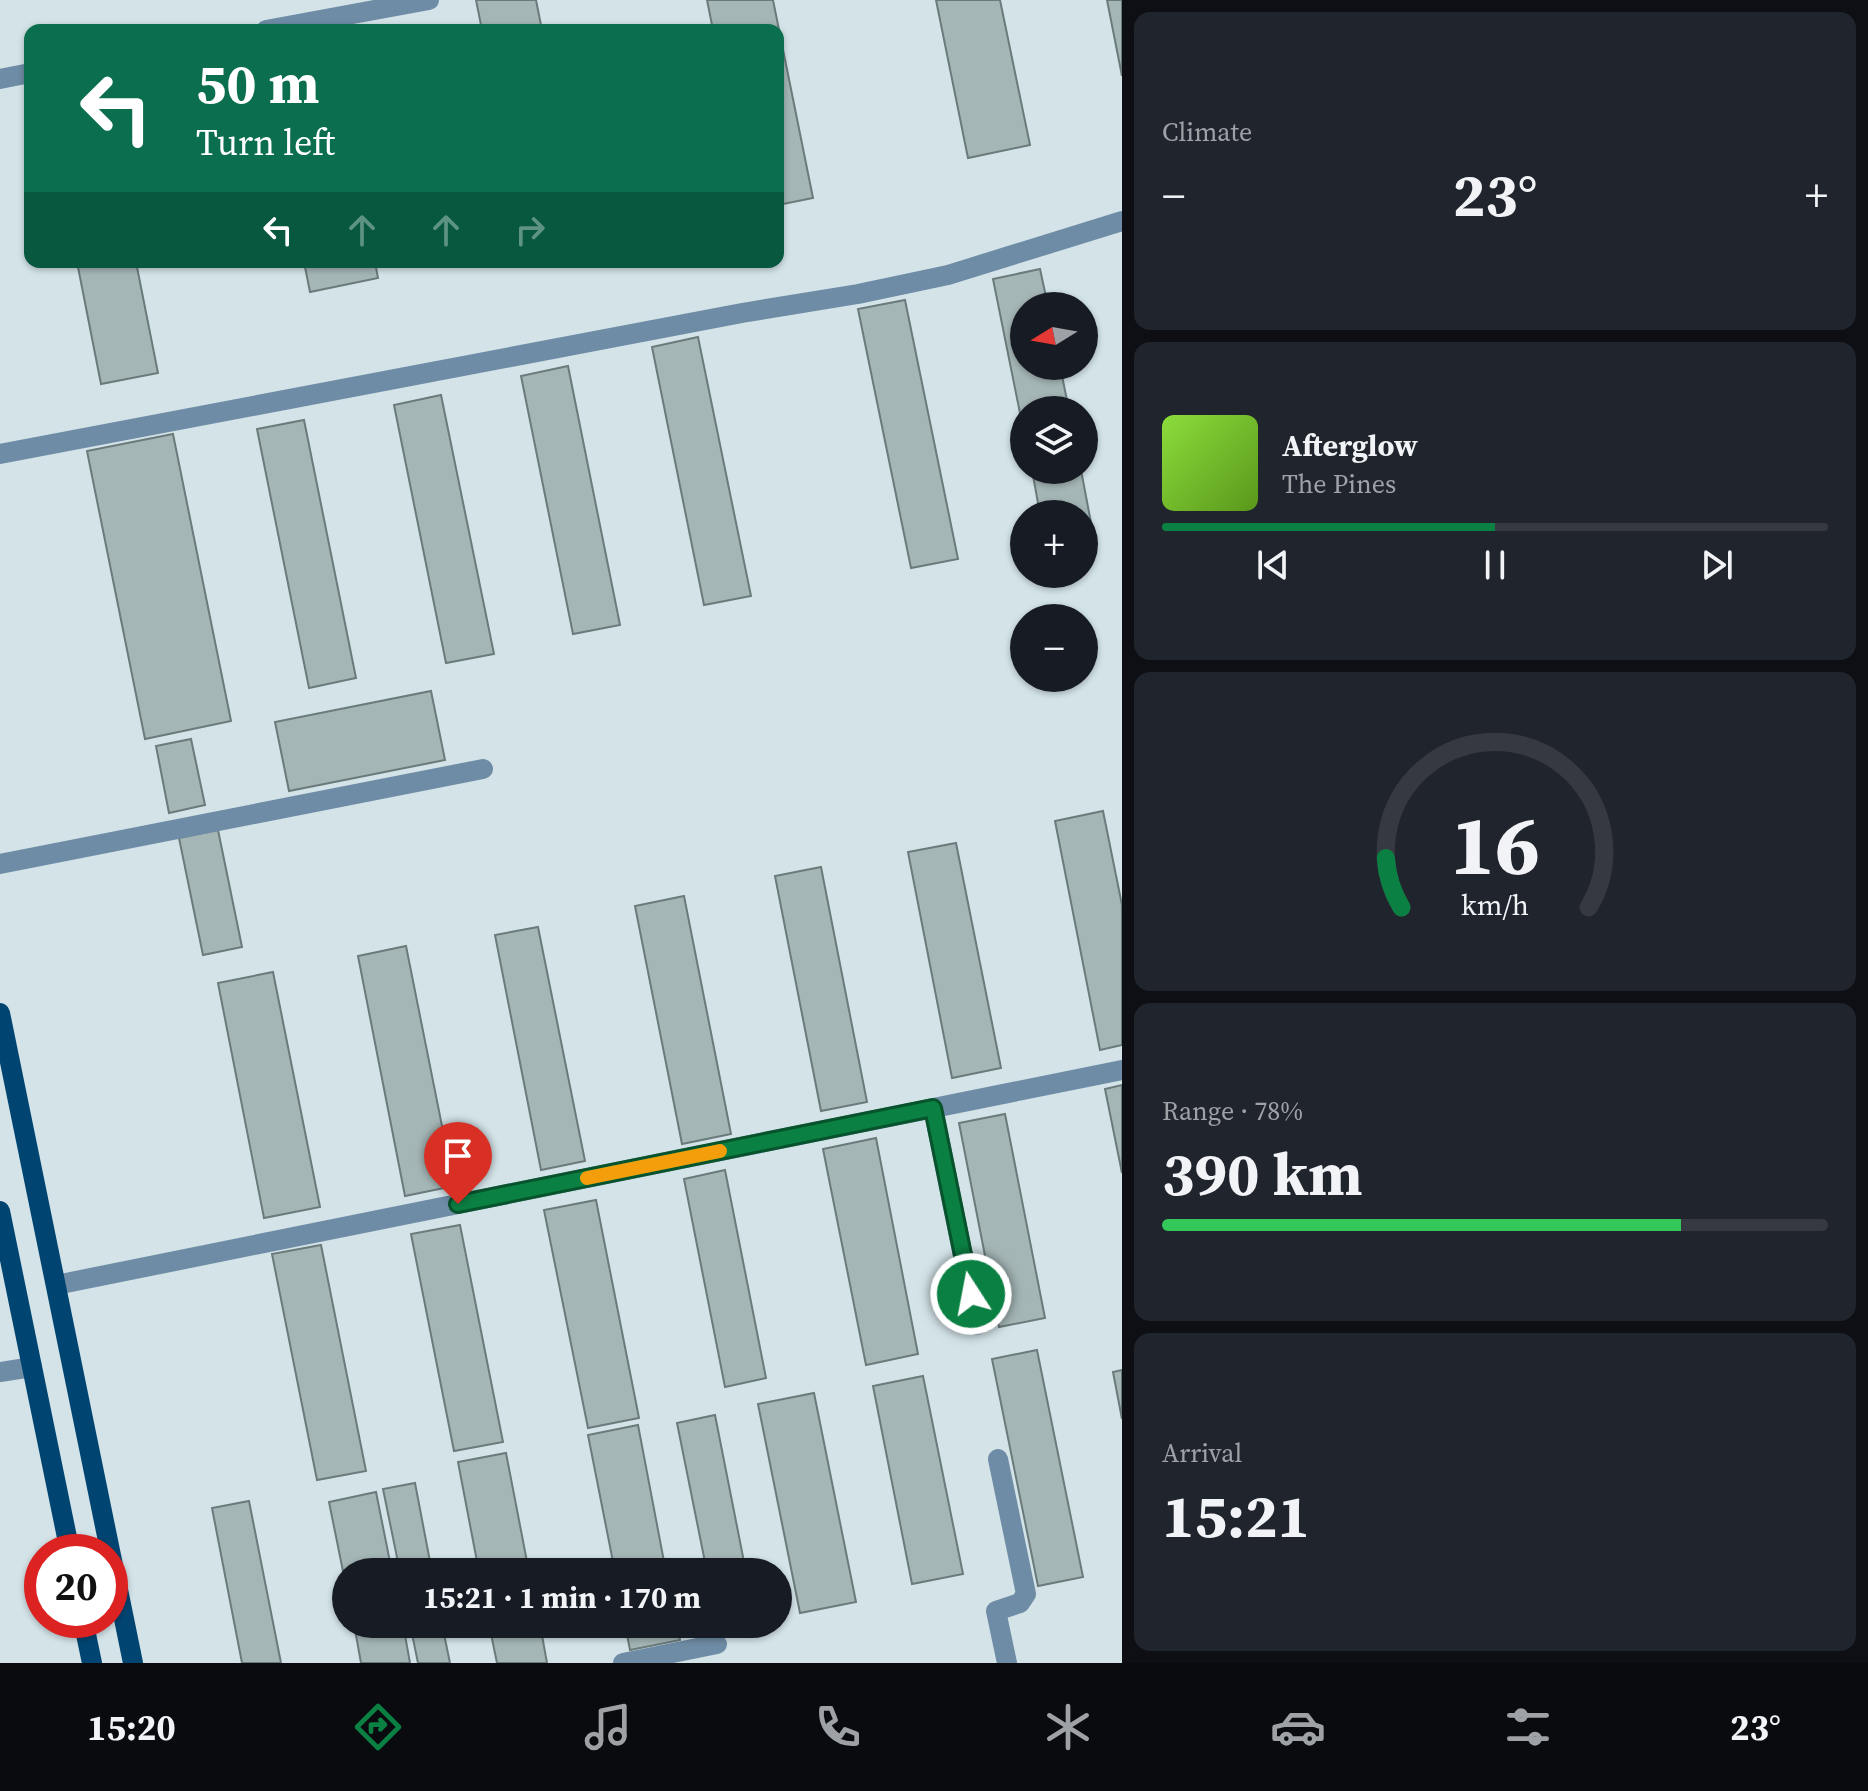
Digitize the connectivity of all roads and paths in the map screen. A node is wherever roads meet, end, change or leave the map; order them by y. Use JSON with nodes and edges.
{"nodes":[{"id":1,"x":429,"y":0,"type":"edge"},
{"id":2,"x":299,"y":24,"type":"edge"},
{"id":3,"x":24,"y":74,"type":"edge"},
{"id":4,"x":0,"y":79,"type":"edge"},
{"id":5,"x":1122,"y":221,"type":"edge"},
{"id":6,"x":0,"y":454,"type":"edge"},
{"id":7,"x":483,"y":769,"type":"dead end"},
{"id":8,"x":0,"y":864,"type":"edge"},
{"id":9,"x":0,"y":1013,"type":"edge"},
{"id":10,"x":1122,"y":1070,"type":"edge"},
{"id":11,"x":933,"y":1108,"type":"junction"},
{"id":12,"x":0,"y":1211,"type":"edge"},
{"id":13,"x":56,"y":1285,"type":"junction"},
{"id":14,"x":977,"y":1325,"type":"dead end"},
{"id":15,"x":32,"y":1367,"type":"junction"},
{"id":16,"x":0,"y":1372,"type":"edge"},
{"id":17,"x":998,"y":1459,"type":"dead end"},
{"id":18,"x":66,"y":1534,"type":"edge"},
{"id":19,"x":87,"y":1638,"type":"edge"},
{"id":20,"x":717,"y":1644,"type":"dead end"},
{"id":21,"x":92,"y":1663,"type":"edge"},
{"id":22,"x":133,"y":1663,"type":"edge"},
{"id":23,"x":623,"y":1663,"type":"edge"},
{"id":24,"x":1007,"y":1663,"type":"edge"}],
"edges":[{"from":1,"to":2,"type":"lane"},
{"from":3,"to":4,"type":"lane"},
{"from":5,"to":6,"type":"lane"},
{"from":7,"to":8,"type":"lane"},
{"from":9,"to":13,"type":"main road"},
{"from":10,"to":11,"type":"lane"},
{"from":11,"to":13,"type":"lane"},
{"from":11,"to":14,"type":"lane"},
{"from":12,"to":15,"type":"main road"},
{"from":13,"to":22,"type":"main road"},
{"from":15,"to":16,"type":"lane"},
{"from":15,"to":18,"type":"main road"},
{"from":17,"to":24,"type":"lane"},
{"from":19,"to":21,"type":"main road"},
{"from":20,"to":23,"type":"lane"}]}
